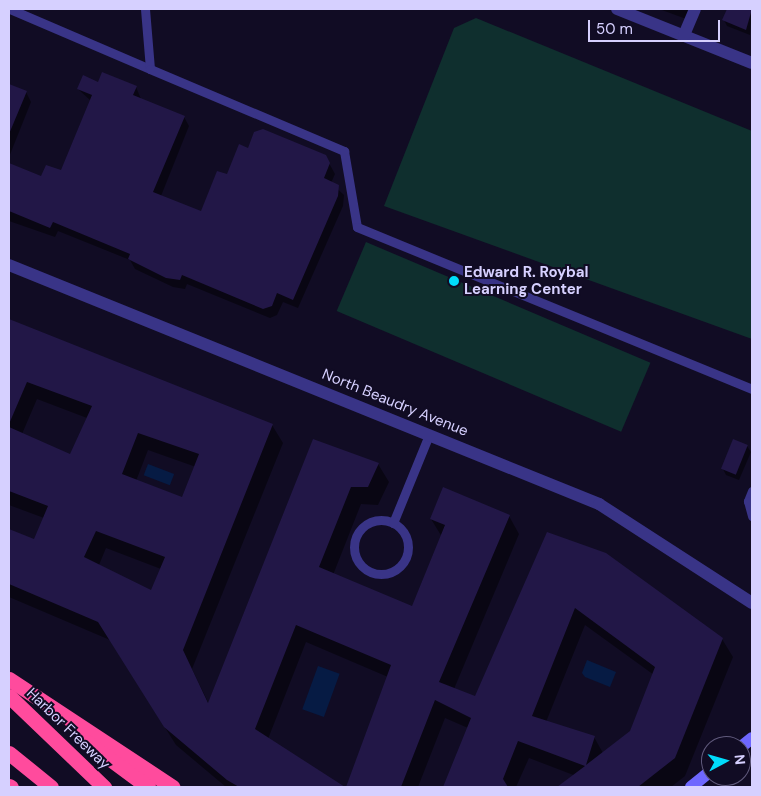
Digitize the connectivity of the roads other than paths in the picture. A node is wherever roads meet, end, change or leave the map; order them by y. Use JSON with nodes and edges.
{"nodes":[{"id":1,"x":10,"y":9,"type":"edge"},
{"id":2,"x":144,"y":9,"type":"edge"},
{"id":3,"x":617,"y":9,"type":"edge"},
{"id":4,"x":695,"y":9,"type":"edge"},
{"id":5,"x":684,"y":35,"type":"junction"},
{"id":6,"x":752,"y":63,"type":"edge"},
{"id":7,"x":150,"y":69,"type":"junction"},
{"id":8,"x":9,"y":265,"type":"edge"},
{"id":9,"x":752,"y":389,"type":"edge"},
{"id":10,"x":429,"y":435,"type":"junction"},
{"id":11,"x":752,"y":491,"type":"edge"},
{"id":12,"x":752,"y":516,"type":"edge"},
{"id":13,"x":393,"y":522,"type":"junction"},
{"id":14,"x":752,"y":603,"type":"edge"},
{"id":15,"x":9,"y":679,"type":"edge"},
{"id":16,"x":9,"y":684,"type":"edge"},
{"id":17,"x":9,"y":696,"type":"edge"},
{"id":18,"x":9,"y":753,"type":"edge"},
{"id":19,"x":701,"y":779,"type":"edge"},
{"id":20,"x":51,"y":787,"type":"edge"},
{"id":21,"x":104,"y":787,"type":"edge"},
{"id":22,"x":148,"y":787,"type":"edge"},
{"id":23,"x":173,"y":787,"type":"edge"},
{"id":24,"x":691,"y":787,"type":"edge"}],
"edges":[{"from":1,"to":7,"type":"lane"},
{"from":2,"to":7,"type":"lane"},
{"from":3,"to":5,"type":"street"},
{"from":4,"to":5,"type":"street"},
{"from":5,"to":6,"type":"street"},
{"from":7,"to":9,"type":"lane"},
{"from":8,"to":10,"type":"street","name":"North Beaudry Avenue"},
{"from":10,"to":13,"type":"lane"},
{"from":10,"to":14,"type":"street","name":"North Beaudry Avenue"},
{"from":11,"to":12,"type":"lane"},
{"from":13,"to":13,"type":"lane"},
{"from":15,"to":23,"type":"highway"},
{"from":16,"to":22,"type":"highway"},
{"from":17,"to":21,"type":"highway","name":"Harbor Freeway"},
{"from":18,"to":20,"type":"highway"},
{"from":19,"to":24,"type":"main road"}]}
